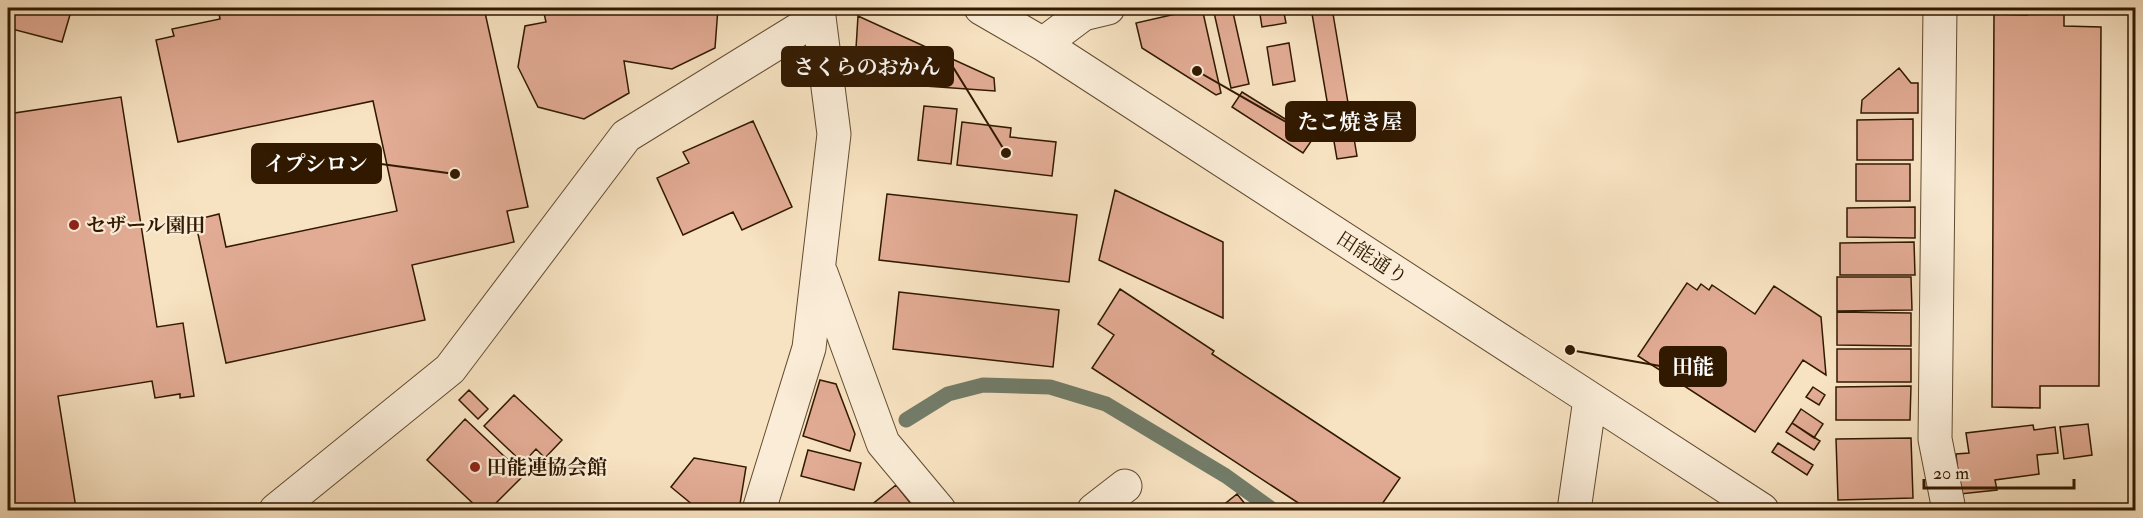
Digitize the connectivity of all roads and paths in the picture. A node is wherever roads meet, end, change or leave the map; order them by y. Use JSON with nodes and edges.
{"nodes":[{"id":1,"x":981,"y":8,"type":"edge"},
{"id":2,"x":1108,"y":8,"type":"edge"},
{"id":3,"x":1940,"y":8,"type":"edge"},
{"id":4,"x":820,"y":12,"type":"edge"},
{"id":5,"x":1043,"y":44,"type":"junction"},
{"id":6,"x":818,"y":265,"type":"junction"},
{"id":7,"x":1590,"y":399,"type":"junction"},
{"id":8,"x":1125,"y":486,"type":"dead end"},
{"id":9,"x":276,"y":510,"type":"edge"},
{"id":10,"x":759,"y":510,"type":"edge"},
{"id":11,"x":939,"y":510,"type":"edge"},
{"id":12,"x":1094,"y":510,"type":"edge"},
{"id":13,"x":1574,"y":510,"type":"edge"},
{"id":14,"x":1762,"y":510,"type":"edge"},
{"id":15,"x":1948,"y":510,"type":"edge"}],
"edges":[{"from":1,"to":5,"type":"street","name":"田能通り"},
{"from":2,"to":5,"type":"street"},
{"from":3,"to":15,"type":"street"},
{"from":4,"to":6,"type":"street"},
{"from":4,"to":9,"type":"street"},
{"from":5,"to":7,"type":"street","name":"田能通り"},
{"from":6,"to":10,"type":"street"},
{"from":6,"to":11,"type":"street"},
{"from":7,"to":13,"type":"street"},
{"from":7,"to":14,"type":"street","name":"田能通り"},
{"from":8,"to":12,"type":"street"}]}
